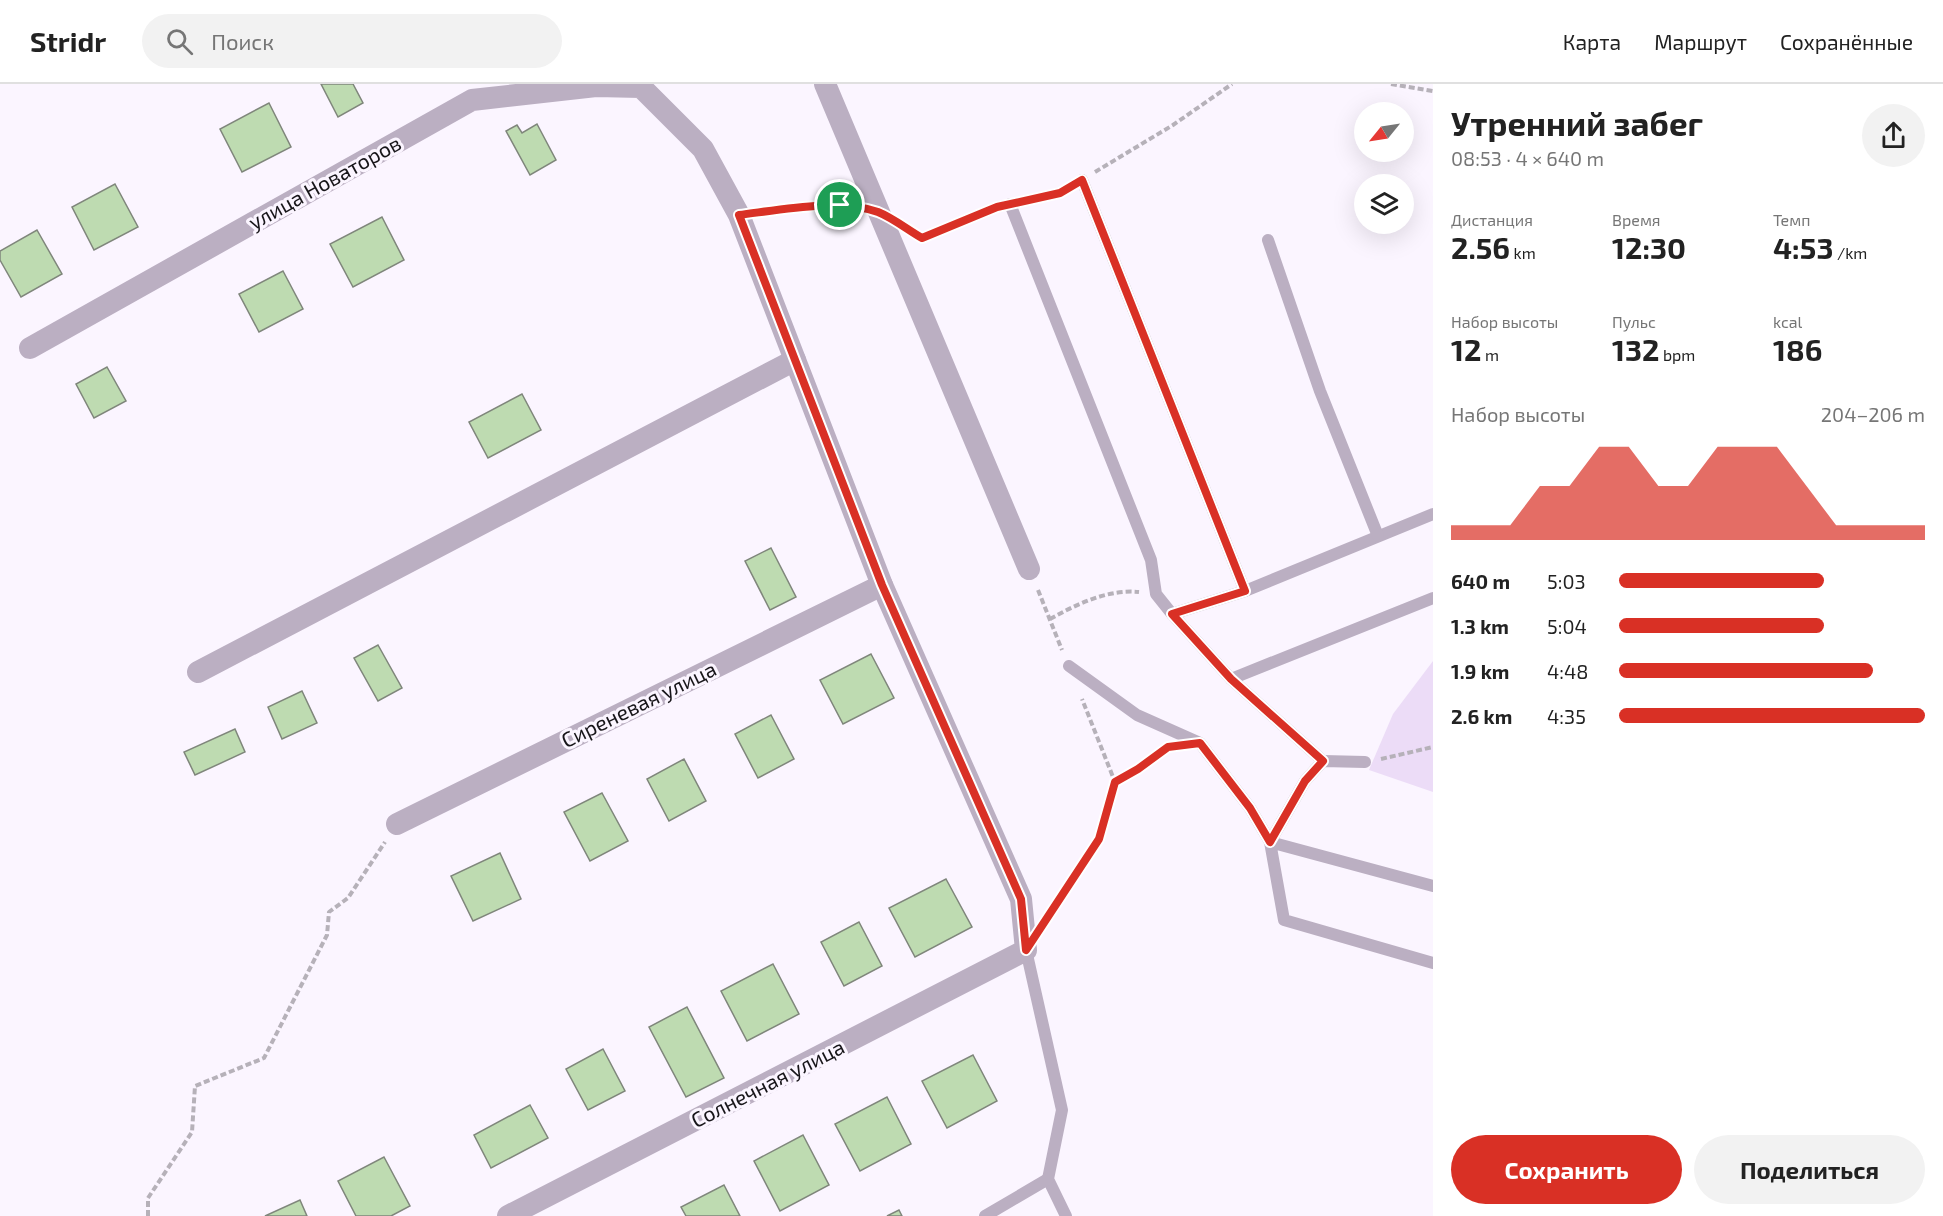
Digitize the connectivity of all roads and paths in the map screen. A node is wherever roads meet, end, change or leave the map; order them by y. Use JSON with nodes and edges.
{"nodes":[{"id":1,"x":825,"y":84,"type":"edge"},
{"id":2,"x":1232,"y":84,"type":"edge"},
{"id":3,"x":1391,"y":84,"type":"edge"},
{"id":4,"x":1433,"y":91,"type":"edge"},
{"id":5,"x":1082,"y":180,"type":"junction"},
{"id":6,"x":1010,"y":204,"type":"junction"},
{"id":7,"x":878,"y":212,"type":"junction"},
{"id":8,"x":739,"y":215,"type":"junction"},
{"id":9,"x":1268,"y":240,"type":"dead end"},
{"id":10,"x":30,"y":348,"type":"dead end"},
{"id":11,"x":795,"y":360,"type":"junction"},
{"id":12,"x":1433,"y":514,"type":"edge"},
{"id":13,"x":1377,"y":536,"type":"junction"},
{"id":14,"x":1029,"y":569,"type":"joint"},
{"id":15,"x":882,"y":585,"type":"junction"},
{"id":16,"x":1245,"y":591,"type":"junction"},
{"id":17,"x":1156,"y":594,"type":"junction"},
{"id":18,"x":1433,"y":598,"type":"edge"},
{"id":19,"x":1172,"y":614,"type":"junction"},
{"id":20,"x":1050,"y":619,"type":"junction"},
{"id":21,"x":1069,"y":666,"type":"junction"},
{"id":22,"x":198,"y":672,"type":"dead end"},
{"id":23,"x":1231,"y":679,"type":"junction"},
{"id":24,"x":1200,"y":743,"type":"junction"},
{"id":25,"x":1433,"y":747,"type":"edge"},
{"id":26,"x":1323,"y":761,"type":"junction"},
{"id":27,"x":1365,"y":762,"type":"joint"},
{"id":28,"x":1115,"y":782,"type":"junction"},
{"id":29,"x":397,"y":824,"type":"joint"},
{"id":30,"x":1270,"y":842,"type":"junction"},
{"id":31,"x":1433,"y":886,"type":"edge"},
{"id":32,"x":1026,"y":950,"type":"junction"},
{"id":33,"x":1433,"y":963,"type":"edge"},
{"id":34,"x":1048,"y":1179,"type":"junction"},
{"id":35,"x":148,"y":1216,"type":"edge"},
{"id":36,"x":508,"y":1216,"type":"edge"},
{"id":37,"x":985,"y":1216,"type":"edge"},
{"id":38,"x":1066,"y":1216,"type":"edge"}],
"edges":[{"from":1,"to":7,"type":"street"},
{"from":2,"to":5,"type":"path"},
{"from":3,"to":4,"type":"path"},
{"from":5,"to":6,"type":"path"},
{"from":5,"to":16,"type":"lane"},
{"from":6,"to":7,"type":"path"},
{"from":6,"to":17,"type":"lane"},
{"from":7,"to":8,"type":"path"},
{"from":7,"to":14,"type":"street"},
{"from":8,"to":10,"type":"street","name":"улица Новаторов"},
{"from":8,"to":11,"type":"street"},
{"from":9,"to":13,"type":"lane"},
{"from":11,"to":15,"type":"street"},
{"from":11,"to":22,"type":"street"},
{"from":12,"to":13,"type":"lane"},
{"from":13,"to":16,"type":"lane"},
{"from":14,"to":20,"type":"path"},
{"from":15,"to":29,"type":"street","name":"Сиреневая улица"},
{"from":15,"to":32,"type":"street"},
{"from":16,"to":19,"type":"lane"},
{"from":17,"to":19,"type":"lane"},
{"from":17,"to":20,"type":"path"},
{"from":18,"to":23,"type":"lane"},
{"from":19,"to":23,"type":"lane"},
{"from":20,"to":21,"type":"path"},
{"from":21,"to":24,"type":"lane"},
{"from":21,"to":28,"type":"path"},
{"from":23,"to":26,"type":"lane"},
{"from":24,"to":28,"type":"path"},
{"from":24,"to":30,"type":"lane"},
{"from":25,"to":27,"type":"path"},
{"from":26,"to":27,"type":"lane"},
{"from":26,"to":30,"type":"lane"},
{"from":28,"to":32,"type":"path"},
{"from":29,"to":35,"type":"path"},
{"from":30,"to":31,"type":"lane"},
{"from":30,"to":33,"type":"lane"},
{"from":32,"to":34,"type":"lane"},
{"from":32,"to":36,"type":"street","name":"Солнечная улица"},
{"from":34,"to":37,"type":"lane"},
{"from":34,"to":38,"type":"lane"}]}
